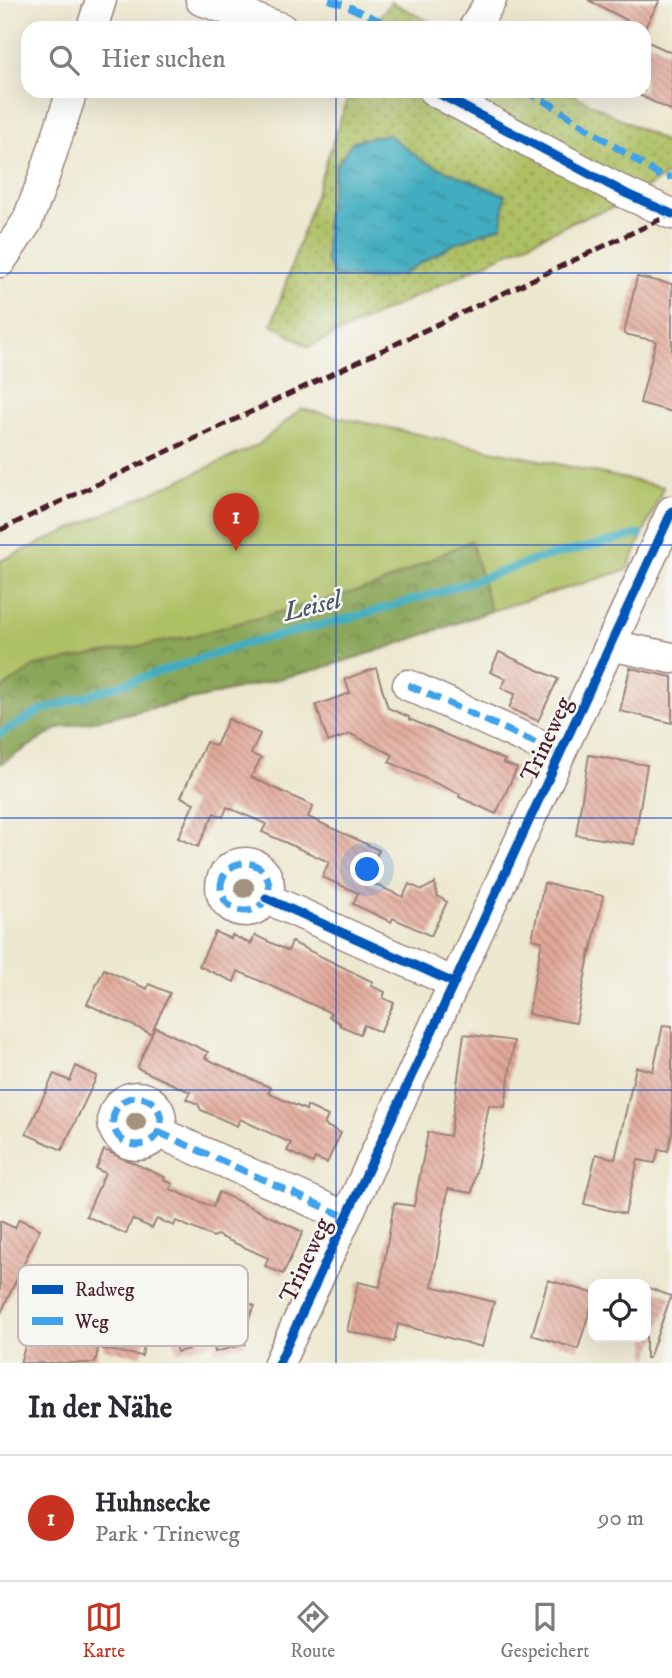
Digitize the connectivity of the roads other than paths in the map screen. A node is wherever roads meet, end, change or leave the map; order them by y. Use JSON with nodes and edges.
{"nodes":[{"id":1,"x":101,"y":0,"type":"edge"},
{"id":2,"x":201,"y":0,"type":"edge"},
{"id":3,"x":491,"y":0,"type":"edge"},
{"id":4,"x":94,"y":21,"type":"edge"},
{"id":5,"x":261,"y":21,"type":"edge"},
{"id":6,"x":478,"y":21,"type":"edge"},
{"id":7,"x":70,"y":98,"type":"edge"},
{"id":8,"x":448,"y":98,"type":"edge"},
{"id":9,"x":672,"y":214,"type":"edge"},
{"id":10,"x":0,"y":262,"type":"edge"},
{"id":11,"x":672,"y":511,"type":"edge"},
{"id":12,"x":610,"y":645,"type":"junction"},
{"id":13,"x":672,"y":658,"type":"edge"},
{"id":14,"x":408,"y":685,"type":"dead end"},
{"id":15,"x":560,"y":754,"type":"junction"},
{"id":16,"x":266,"y":898,"type":"dead end"},
{"id":17,"x":454,"y":983,"type":"junction"},
{"id":18,"x":158,"y":1132,"type":"dead end"},
{"id":19,"x":346,"y":1217,"type":"junction"},
{"id":20,"x":279,"y":1363,"type":"edge"}],
"edges":[{"from":1,"to":4,"type":"street"},
{"from":2,"to":5,"type":"street"},
{"from":3,"to":6,"type":"street"},
{"from":7,"to":10,"type":"street"},
{"from":8,"to":9,"type":"street"},
{"from":11,"to":12,"type":"street","name":"Trineweg"},
{"from":12,"to":13,"type":"street"},
{"from":12,"to":15,"type":"street","name":"Trineweg"},
{"from":14,"to":15,"type":"street","name":"Trineweg"},
{"from":15,"to":17,"type":"street","name":"Trineweg"},
{"from":16,"to":17,"type":"street"},
{"from":17,"to":19,"type":"street","name":"Trineweg"},
{"from":18,"to":19,"type":"street","name":"Trineweg"},
{"from":19,"to":20,"type":"street","name":"Trineweg"}]}
